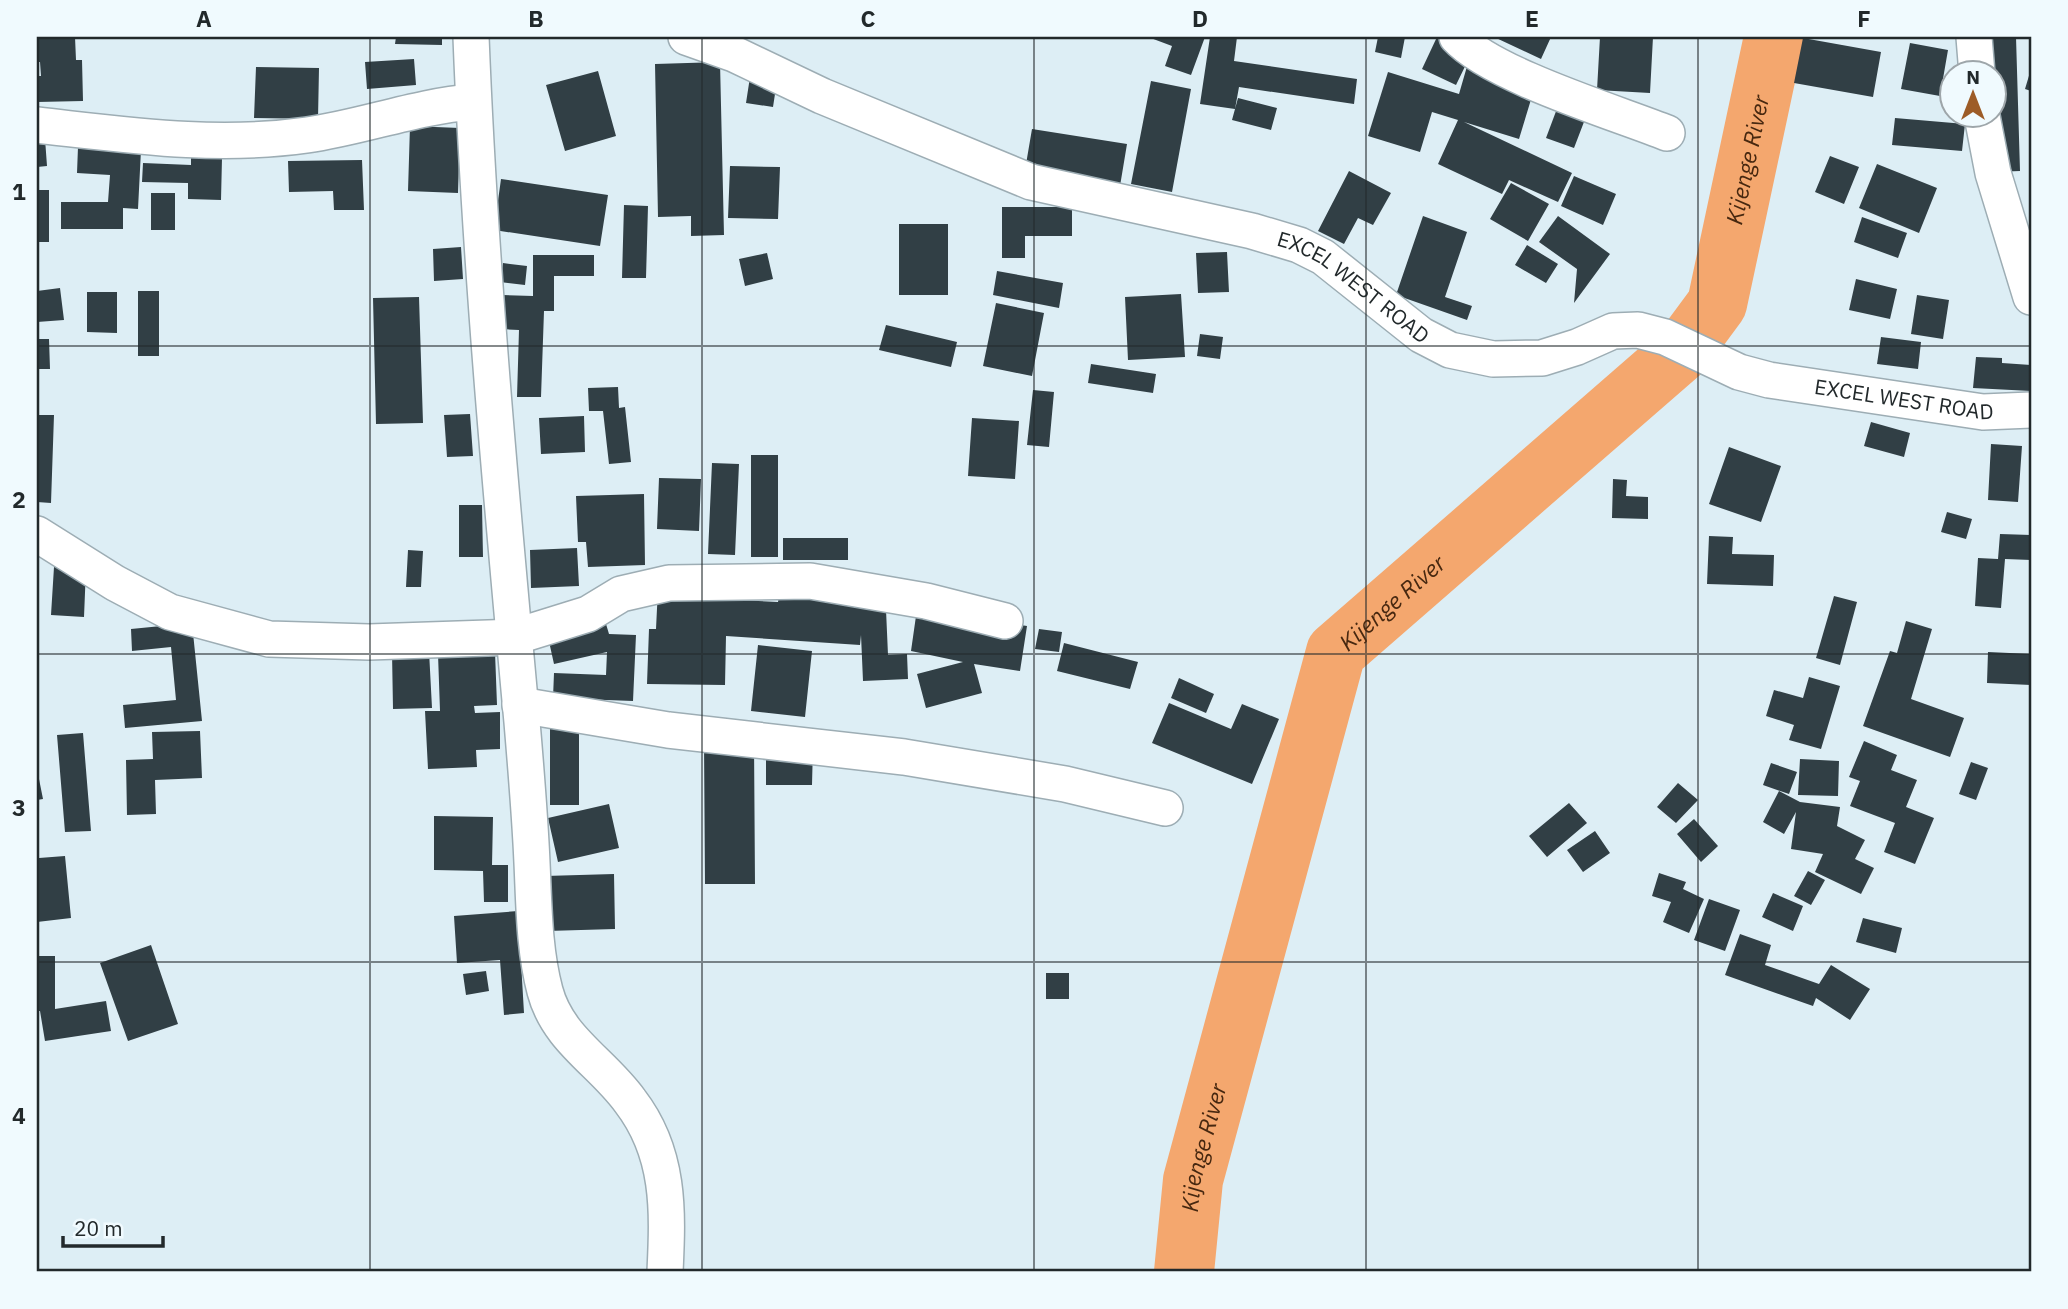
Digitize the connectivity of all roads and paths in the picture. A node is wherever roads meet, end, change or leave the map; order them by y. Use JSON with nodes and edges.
{"nodes":[{"id":1,"x":471,"y":37,"type":"edge"},
{"id":2,"x":686,"y":37,"type":"edge"},
{"id":3,"x":1457,"y":37,"type":"edge"},
{"id":4,"x":1974,"y":37,"type":"edge"},
{"id":5,"x":1976,"y":60,"type":"edge"},
{"id":6,"x":473,"y":102,"type":"junction"},
{"id":7,"x":37,"y":125,"type":"edge"},
{"id":8,"x":1985,"y":130,"type":"edge"},
{"id":9,"x":1667,"y":132,"type":"dead end"},
{"id":10,"x":2031,"y":297,"type":"edge"},
{"id":11,"x":2031,"y":410,"type":"edge"},
{"id":12,"x":37,"y":534,"type":"edge"},
{"id":13,"x":1005,"y":621,"type":"dead end"},
{"id":14,"x":514,"y":637,"type":"junction"},
{"id":15,"x":520,"y":705,"type":"junction"},
{"id":16,"x":1165,"y":808,"type":"dead end"},
{"id":17,"x":666,"y":1272,"type":"edge"}],
"edges":[{"from":1,"to":6,"type":"street"},
{"from":2,"to":11,"type":"street","name":"EXCEL WEST ROAD"},
{"from":3,"to":9,"type":"street"},
{"from":4,"to":5,"type":"street"},
{"from":6,"to":7,"type":"street"},
{"from":6,"to":14,"type":"street"},
{"from":8,"to":10,"type":"street"},
{"from":12,"to":14,"type":"street"},
{"from":13,"to":14,"type":"street"},
{"from":14,"to":15,"type":"street"},
{"from":15,"to":16,"type":"street"},
{"from":15,"to":17,"type":"street"}]}
